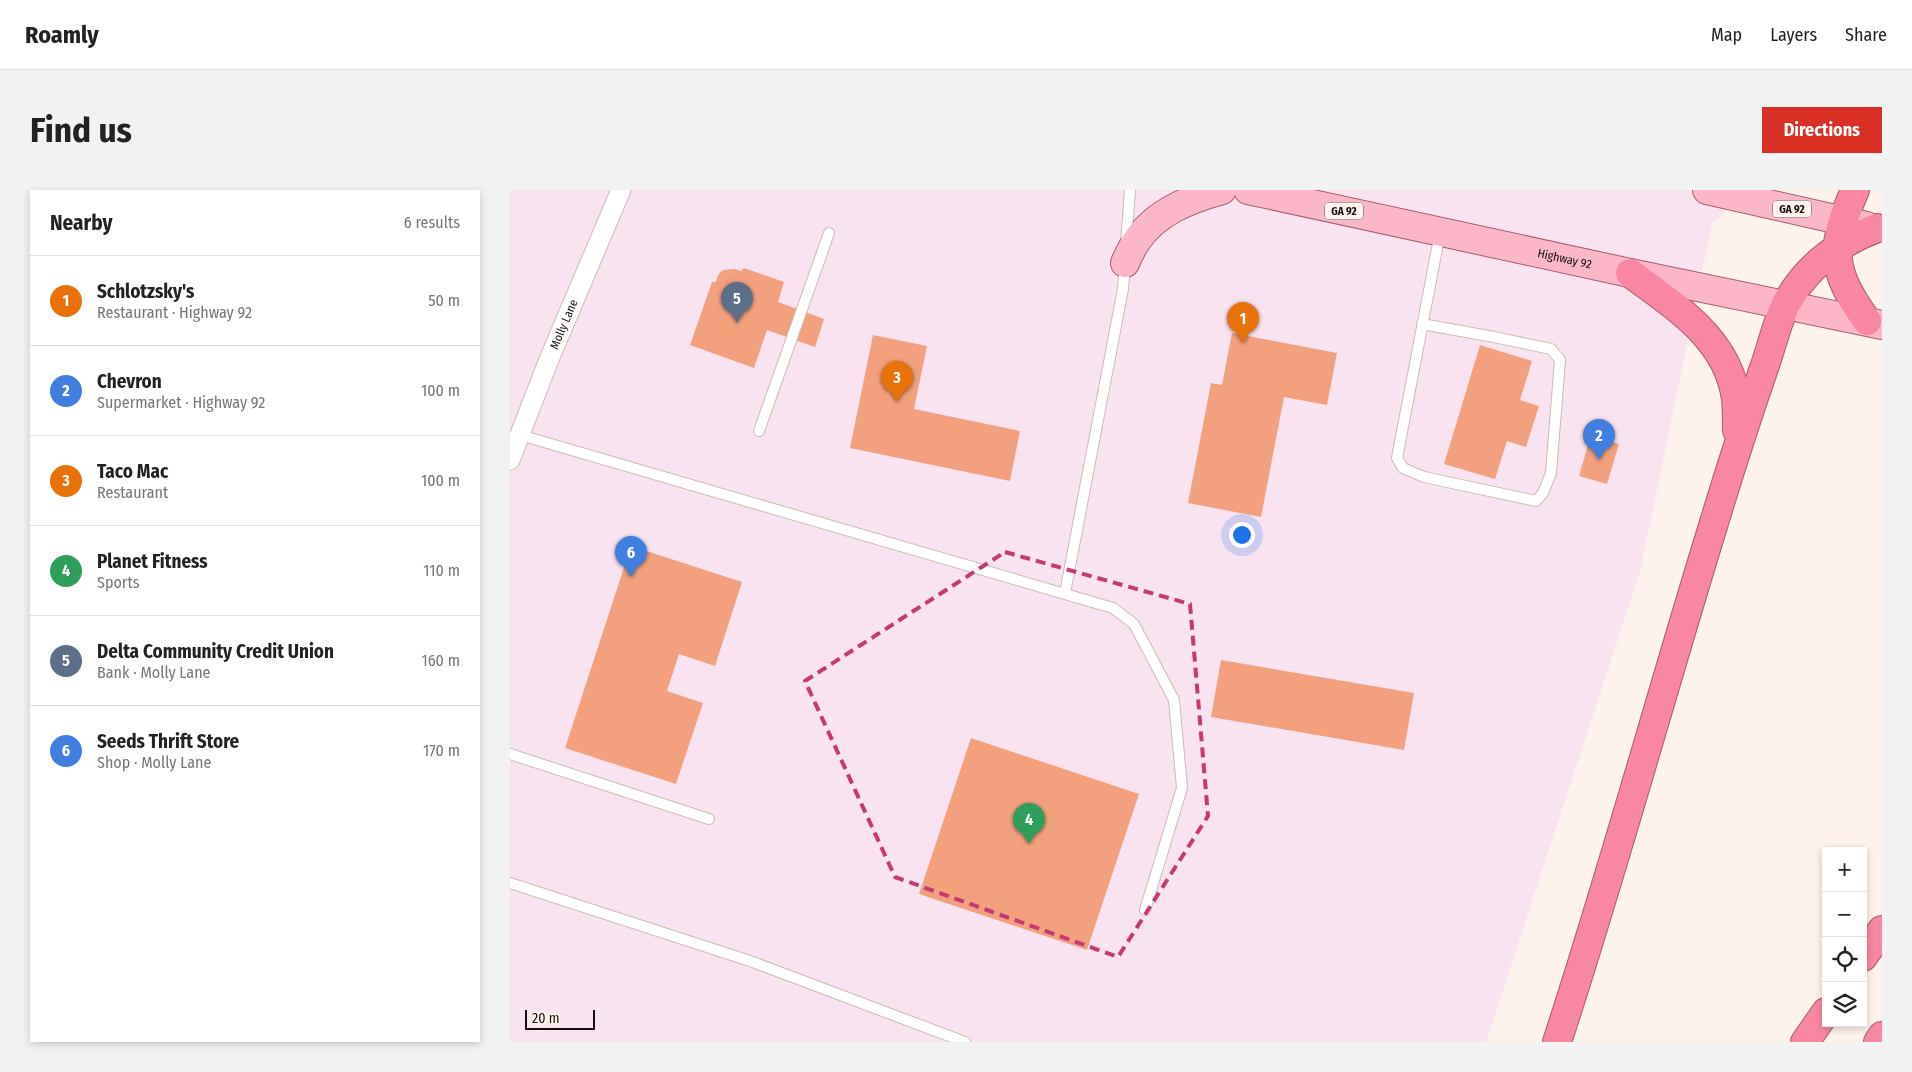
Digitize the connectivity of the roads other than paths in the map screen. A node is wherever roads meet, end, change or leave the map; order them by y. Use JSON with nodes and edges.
{"nodes":[{"id":1,"x":621,"y":190,"type":"edge"},
{"id":2,"x":1130,"y":190,"type":"edge"},
{"id":3,"x":1222,"y":190,"type":"edge"},
{"id":4,"x":1248,"y":190,"type":"edge"},
{"id":5,"x":1707,"y":190,"type":"edge"},
{"id":6,"x":1854,"y":190,"type":"edge"},
{"id":7,"x":1842,"y":220,"type":"junction"},
{"id":8,"x":1879,"y":229,"type":"edge"},
{"id":9,"x":1440,"y":232,"type":"junction"},
{"id":10,"x":828,"y":233,"type":"dead end"},
{"id":11,"x":1836,"y":248,"type":"junction"},
{"id":12,"x":1125,"y":263,"type":"junction"},
{"id":13,"x":1630,"y":273,"type":"junction"},
{"id":14,"x":1786,"y":305,"type":"junction"},
{"id":15,"x":1874,"y":323,"type":"edge"},
{"id":16,"x":1422,"y":324,"type":"junction"},
{"id":17,"x":759,"y":431,"type":"dead end"},
{"id":18,"x":520,"y":435,"type":"junction"},
{"id":19,"x":1738,"y":443,"type":"junction"},
{"id":20,"x":510,"y":460,"type":"edge"},
{"id":21,"x":1065,"y":593,"type":"junction"},
{"id":22,"x":510,"y":754,"type":"edge"},
{"id":23,"x":709,"y":819,"type":"dead end"},
{"id":24,"x":510,"y":883,"type":"edge"},
{"id":25,"x":1145,"y":910,"type":"dead end"},
{"id":26,"x":1882,"y":930,"type":"edge"},
{"id":27,"x":1867,"y":951,"type":"edge"},
{"id":28,"x":1822,"y":1018,"type":"edge"},
{"id":29,"x":1882,"y":1036,"type":"edge"},
{"id":30,"x":965,"y":1042,"type":"edge"},
{"id":31,"x":1557,"y":1042,"type":"edge"},
{"id":32,"x":1805,"y":1042,"type":"edge"},
{"id":33,"x":1878,"y":1042,"type":"edge"}],
"edges":[{"from":1,"to":18,"type":"street","name":"Molly Lane"},
{"from":2,"to":12,"type":"lane"},
{"from":3,"to":12,"type":"main road"},
{"from":4,"to":9,"type":"main road","name":"Highway 92","number":"GA 92"},
{"from":5,"to":7,"type":"main road","number":"GA 92"},
{"from":6,"to":7,"type":"highway"},
{"from":7,"to":8,"type":"main road","number":"GA 92"},
{"from":7,"to":11,"type":"highway"},
{"from":8,"to":11,"type":"highway"},
{"from":9,"to":13,"type":"main road","name":"Highway 92","number":"GA 92"},
{"from":9,"to":16,"type":"lane"},
{"from":10,"to":17,"type":"lane"},
{"from":11,"to":14,"type":"highway"},
{"from":11,"to":15,"type":"highway"},
{"from":12,"to":21,"type":"lane"},
{"from":13,"to":14,"type":"main road","name":"Highway 92","number":"GA 92"},
{"from":13,"to":19,"type":"highway"},
{"from":14,"to":15,"type":"main road","name":"Highway 92","number":"GA 92"},
{"from":14,"to":19,"type":"highway"},
{"from":16,"to":16,"type":"lane"},
{"from":18,"to":20,"type":"street","name":"Molly Lane"},
{"from":18,"to":21,"type":"lane"},
{"from":19,"to":31,"type":"highway"},
{"from":21,"to":25,"type":"lane"},
{"from":22,"to":23,"type":"lane"},
{"from":24,"to":30,"type":"lane"},
{"from":26,"to":27,"type":"highway"},
{"from":28,"to":32,"type":"highway"},
{"from":29,"to":33,"type":"highway"}]}
